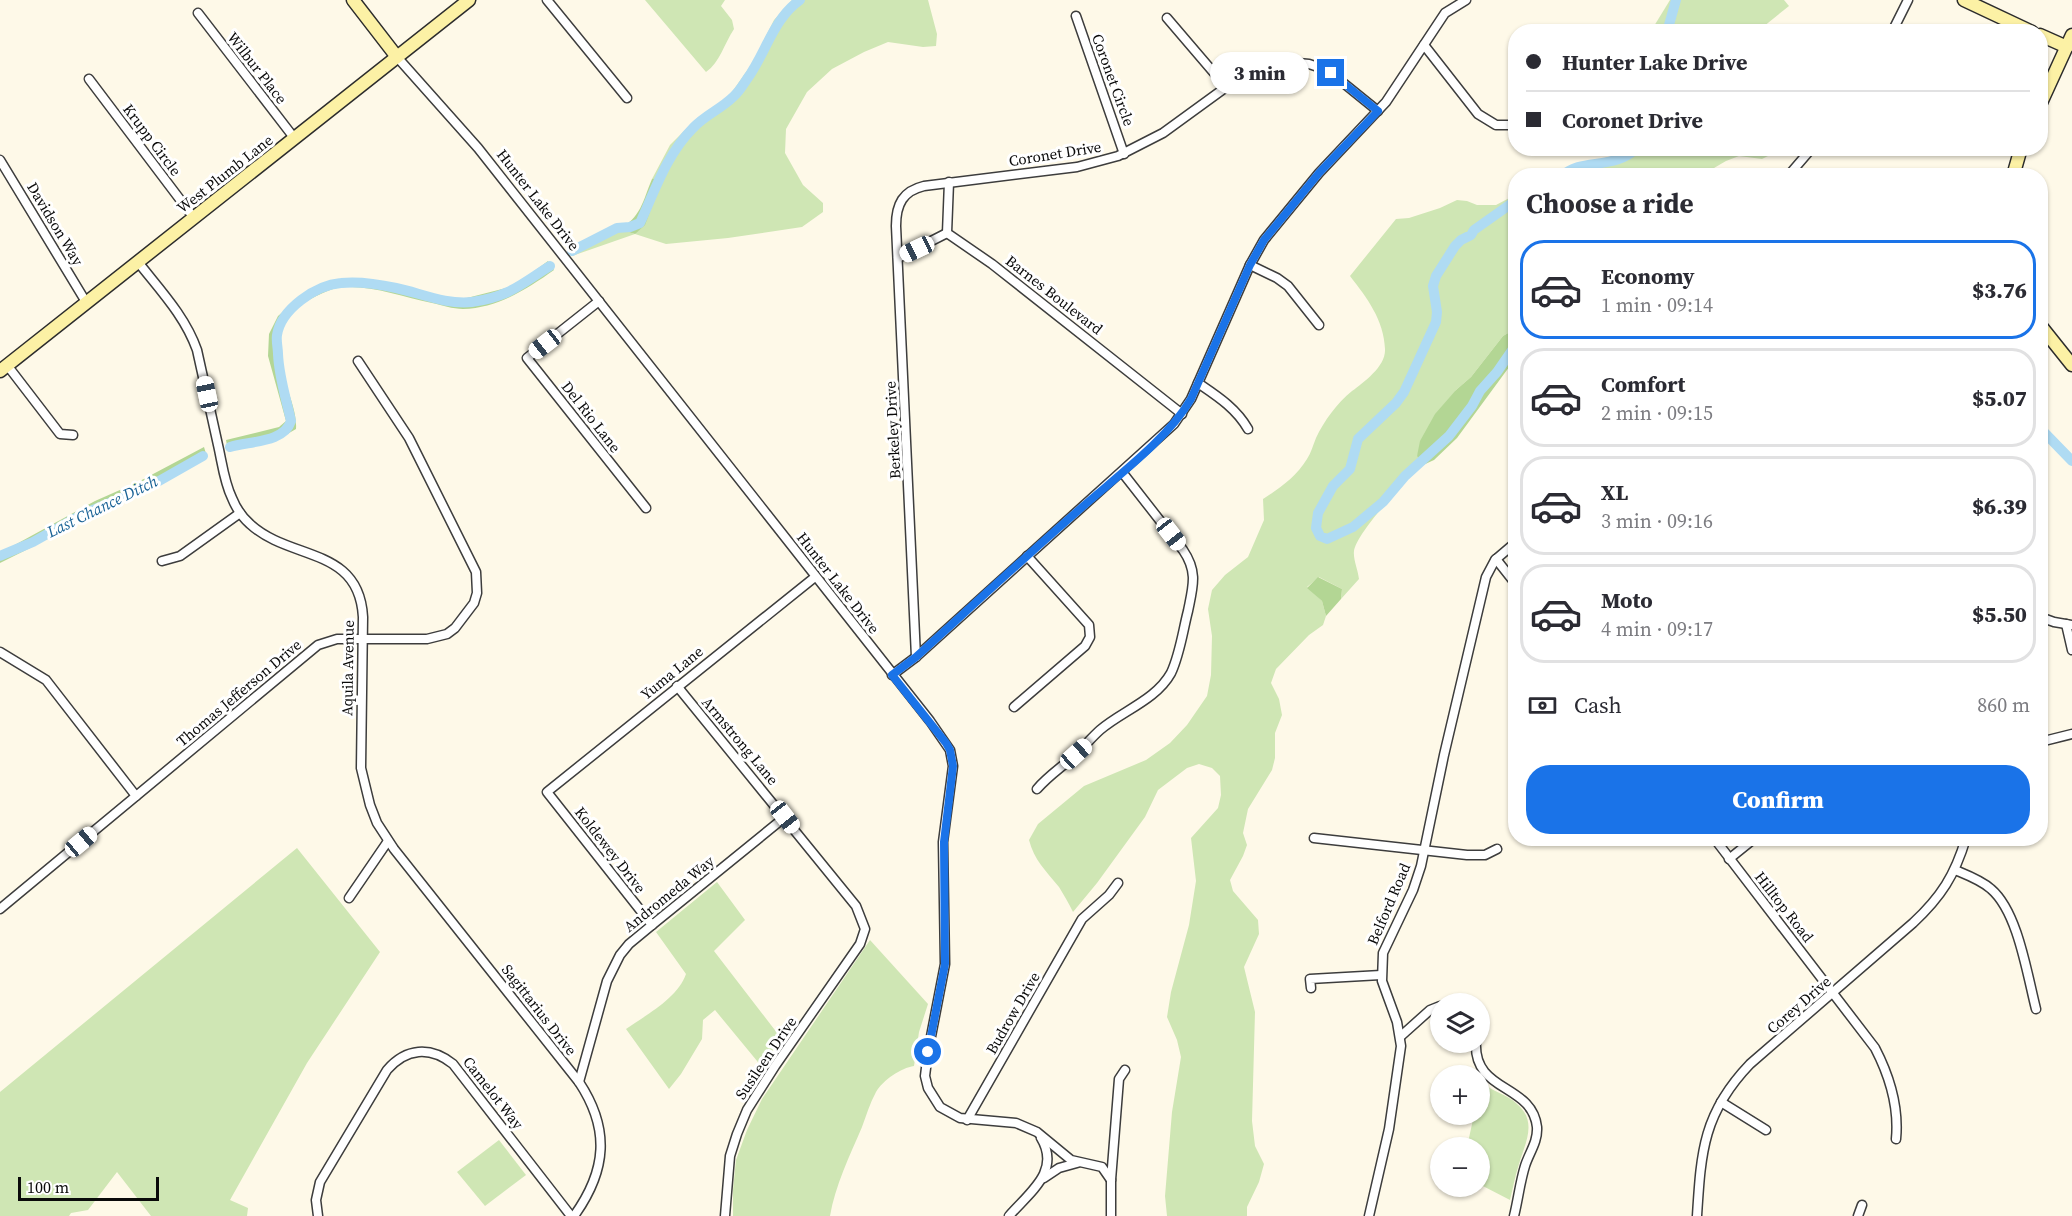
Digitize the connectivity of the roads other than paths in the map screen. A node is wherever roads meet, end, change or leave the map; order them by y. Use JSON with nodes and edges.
{"nodes":[{"id":1,"x":353,"y":0,"type":"edge"},
{"id":2,"x":469,"y":0,"type":"edge"},
{"id":3,"x":547,"y":0,"type":"edge"},
{"id":4,"x":1466,"y":0,"type":"edge"},
{"id":5,"x":1908,"y":0,"type":"edge"},
{"id":6,"x":1964,"y":0,"type":"edge"},
{"id":7,"x":198,"y":13,"type":"dead end"},
{"id":8,"x":1076,"y":16,"type":"dead end"},
{"id":9,"x":1167,"y":18,"type":"dead end"},
{"id":10,"x":1896,"y":24,"type":"edge"},
{"id":11,"x":2015,"y":24,"type":"edge"},
{"id":12,"x":2048,"y":37,"type":"edge"},
{"id":13,"x":2069,"y":41,"type":"edge"},
{"id":14,"x":1424,"y":45,"type":"junction"},
{"id":15,"x":397,"y":57,"type":"junction"},
{"id":16,"x":88,"y":79,"type":"dead end"},
{"id":17,"x":1226,"y":87,"type":"junction"},
{"id":18,"x":2048,"y":87,"type":"edge"},
{"id":19,"x":627,"y":99,"type":"dead end"},
{"id":20,"x":1378,"y":111,"type":"junction"},
{"id":21,"x":1508,"y":125,"type":"edge"},
{"id":22,"x":295,"y":139,"type":"junction"},
{"id":23,"x":1124,"y":154,"type":"junction"},
{"id":24,"x":1805,"y":156,"type":"edge"},
{"id":25,"x":0,"y":160,"type":"edge"},
{"id":26,"x":1795,"y":168,"type":"edge"},
{"id":27,"x":949,"y":182,"type":"junction"},
{"id":28,"x":194,"y":218,"type":"junction"},
{"id":29,"x":947,"y":233,"type":"junction"},
{"id":30,"x":898,"y":258,"type":"junction"},
{"id":31,"x":138,"y":262,"type":"junction"},
{"id":32,"x":1250,"y":265,"type":"junction"},
{"id":33,"x":599,"y":301,"type":"junction"},
{"id":34,"x":86,"y":302,"type":"junction"},
{"id":35,"x":1319,"y":325,"type":"dead end"},
{"id":36,"x":2048,"y":335,"type":"edge"},
{"id":37,"x":358,"y":361,"type":"dead end"},
{"id":38,"x":2072,"y":365,"type":"edge"},
{"id":39,"x":3,"y":368,"type":"edge"},
{"id":40,"x":1198,"y":383,"type":"junction"},
{"id":41,"x":1182,"y":414,"type":"junction"},
{"id":42,"x":1248,"y":429,"type":"dead end"},
{"id":43,"x":73,"y":435,"type":"dead end"},
{"id":44,"x":1122,"y":472,"type":"junction"},
{"id":45,"x":646,"y":508,"type":"dead end"},
{"id":46,"x":240,"y":513,"type":"junction"},
{"id":47,"x":1508,"y":549,"type":"edge"},
{"id":48,"x":1027,"y":556,"type":"junction"},
{"id":49,"x":1496,"y":559,"type":"junction"},
{"id":50,"x":162,"y":561,"type":"dead end"},
{"id":51,"x":1508,"y":574,"type":"edge"},
{"id":52,"x":815,"y":577,"type":"junction"},
{"id":53,"x":2048,"y":619,"type":"edge"},
{"id":54,"x":2069,"y":625,"type":"edge"},
{"id":55,"x":363,"y":639,"type":"junction"},
{"id":56,"x":2072,"y":650,"type":"edge"},
{"id":57,"x":0,"y":652,"type":"edge"},
{"id":58,"x":916,"y":657,"type":"junction"},
{"id":59,"x":892,"y":675,"type":"junction"},
{"id":60,"x":677,"y":686,"type":"junction"},
{"id":61,"x":1014,"y":707,"type":"dead end"},
{"id":62,"x":2072,"y":734,"type":"edge"},
{"id":63,"x":2048,"y":740,"type":"edge"},
{"id":64,"x":1037,"y":789,"type":"dead end"},
{"id":65,"x":548,"y":792,"type":"joint"},
{"id":66,"x":136,"y":796,"type":"junction"},
{"id":67,"x":785,"y":817,"type":"junction"},
{"id":68,"x":1314,"y":838,"type":"dead end"},
{"id":69,"x":388,"y":840,"type":"junction"},
{"id":70,"x":1720,"y":846,"type":"edge"},
{"id":71,"x":1745,"y":846,"type":"edge"},
{"id":72,"x":1963,"y":846,"type":"edge"},
{"id":73,"x":1497,"y":849,"type":"dead end"},
{"id":74,"x":1424,"y":851,"type":"junction"},
{"id":75,"x":1729,"y":859,"type":"junction"},
{"id":76,"x":1955,"y":870,"type":"junction"},
{"id":77,"x":1118,"y":883,"type":"dead end"},
{"id":78,"x":349,"y":898,"type":"dead end"},
{"id":79,"x":0,"y":909,"type":"edge"},
{"id":80,"x":652,"y":925,"type":"junction"},
{"id":81,"x":864,"y":929,"type":"joint"},
{"id":82,"x":1381,"y":975,"type":"junction"},
{"id":83,"x":1311,"y":988,"type":"dead end"},
{"id":84,"x":1834,"y":993,"type":"junction"},
{"id":85,"x":2036,"y":1009,"type":"dead end"},
{"id":86,"x":1430,"y":1010,"type":"edge"},
{"id":87,"x":1401,"y":1036,"type":"junction"},
{"id":88,"x":1477,"y":1053,"type":"edge"},
{"id":89,"x":1125,"y":1070,"type":"dead end"},
{"id":90,"x":579,"y":1082,"type":"junction"},
{"id":91,"x":1721,"y":1102,"type":"junction"},
{"id":92,"x":968,"y":1120,"type":"junction"},
{"id":93,"x":1766,"y":1130,"type":"dead end"},
{"id":94,"x":1037,"y":1132,"type":"junction"},
{"id":95,"x":1896,"y":1139,"type":"dead end"},
{"id":96,"x":1080,"y":1162,"type":"junction"},
{"id":97,"x":1111,"y":1180,"type":"junction"},
{"id":98,"x":1035,"y":1187,"type":"junction"},
{"id":99,"x":1862,"y":1205,"type":"dead end"},
{"id":100,"x":318,"y":1216,"type":"edge"},
{"id":101,"x":573,"y":1216,"type":"edge"},
{"id":102,"x":724,"y":1216,"type":"edge"},
{"id":103,"x":1009,"y":1216,"type":"edge"},
{"id":104,"x":1111,"y":1216,"type":"edge"},
{"id":105,"x":1369,"y":1216,"type":"edge"},
{"id":106,"x":1514,"y":1216,"type":"edge"},
{"id":107,"x":1697,"y":1216,"type":"edge"},
{"id":108,"x":1858,"y":1216,"type":"edge"}],
"edges":[{"from":1,"to":15,"type":"main road","name":"Hunter Lake Drive"},
{"from":2,"to":15,"type":"main road","name":"West Plumb Lane"},
{"from":3,"to":19,"type":"street"},
{"from":4,"to":14,"type":"street"},
{"from":5,"to":10,"type":"street"},
{"from":6,"to":11,"type":"main road"},
{"from":7,"to":22,"type":"street","name":"Wilbur Place"},
{"from":8,"to":23,"type":"street","name":"Coronet Circle"},
{"from":9,"to":17,"type":"street"},
{"from":12,"to":13,"type":"main road"},
{"from":13,"to":18,"type":"main road"},
{"from":14,"to":20,"type":"street"},
{"from":14,"to":21,"type":"street"},
{"from":15,"to":22,"type":"main road","name":"West Plumb Lane"},
{"from":15,"to":33,"type":"street","name":"Hunter Lake Drive"},
{"from":16,"to":28,"type":"street","name":"Krupp Circle"},
{"from":17,"to":20,"type":"street","name":"Coronet Drive"},
{"from":17,"to":23,"type":"street","name":"Coronet Drive"},
{"from":20,"to":32,"type":"street"},
{"from":22,"to":28,"type":"main road","name":"West Plumb Lane"},
{"from":23,"to":27,"type":"street","name":"Coronet Drive"},
{"from":24,"to":26,"type":"street"},
{"from":25,"to":34,"type":"street","name":"Davidson Way"},
{"from":27,"to":29,"type":"street"},
{"from":27,"to":30,"type":"street","name":"Coronet Drive"},
{"from":28,"to":31,"type":"main road","name":"West Plumb Lane"},
{"from":29,"to":30,"type":"street"},
{"from":29,"to":41,"type":"street","name":"Barnes Boulevard"},
{"from":30,"to":58,"type":"street","name":"Berkeley Drive"},
{"from":31,"to":34,"type":"main road","name":"West Plumb Lane"},
{"from":31,"to":46,"type":"street","name":"Aquila Avenue"},
{"from":32,"to":35,"type":"street"},
{"from":32,"to":40,"type":"street"},
{"from":33,"to":45,"type":"street","name":"Del Rio Lane"},
{"from":33,"to":52,"type":"street","name":"Hunter Lake Drive"},
{"from":34,"to":39,"type":"main road","name":"West Plumb Lane"},
{"from":36,"to":38,"type":"main road"},
{"from":37,"to":55,"type":"street","name":"Thomas Jefferson Drive"},
{"from":39,"to":43,"type":"street"},
{"from":40,"to":41,"type":"street"},
{"from":40,"to":42,"type":"street"},
{"from":41,"to":44,"type":"street"},
{"from":44,"to":48,"type":"street"},
{"from":44,"to":64,"type":"street"},
{"from":46,"to":50,"type":"street"},
{"from":46,"to":55,"type":"street","name":"Aquila Avenue"},
{"from":47,"to":49,"type":"street","name":"Belford Road"},
{"from":48,"to":58,"type":"street"},
{"from":48,"to":61,"type":"street"},
{"from":49,"to":51,"type":"street"},
{"from":49,"to":74,"type":"street","name":"Belford Road"},
{"from":52,"to":59,"type":"street","name":"Hunter Lake Drive"},
{"from":52,"to":60,"type":"street","name":"Yuma Lane"},
{"from":53,"to":54,"type":"street"},
{"from":54,"to":56,"type":"street"},
{"from":55,"to":66,"type":"street","name":"Thomas Jefferson Drive"},
{"from":55,"to":69,"type":"street","name":"Aquila Avenue"},
{"from":57,"to":66,"type":"street"},
{"from":58,"to":59,"type":"street"},
{"from":59,"to":92,"type":"street","name":"Hunter Lake Drive"},
{"from":60,"to":65,"type":"street","name":"Yuma Lane"},
{"from":60,"to":67,"type":"street","name":"Armstrong Lane"},
{"from":62,"to":63,"type":"street"},
{"from":65,"to":80,"type":"street","name":"Koldewey Drive"},
{"from":66,"to":79,"type":"street","name":"Thomas Jefferson Drive"},
{"from":67,"to":80,"type":"street","name":"Andromeda Way"},
{"from":67,"to":81,"type":"street","name":"Armstrong Lane"},
{"from":68,"to":74,"type":"street"},
{"from":69,"to":78,"type":"street"},
{"from":69,"to":90,"type":"street","name":"Sagittarius Drive"},
{"from":70,"to":75,"type":"street","name":"Hilltop Road"},
{"from":71,"to":75,"type":"street"},
{"from":72,"to":76,"type":"street","name":"Corey Drive"},
{"from":73,"to":74,"type":"street"},
{"from":74,"to":82,"type":"street","name":"Belford Road"},
{"from":75,"to":84,"type":"street","name":"Hilltop Road"},
{"from":76,"to":84,"type":"street","name":"Corey Drive"},
{"from":76,"to":85,"type":"street"},
{"from":77,"to":92,"type":"street","name":"Budrow Drive"},
{"from":80,"to":90,"type":"street","name":"Andromeda Way"},
{"from":81,"to":102,"type":"street","name":"Susileen Drive"},
{"from":82,"to":83,"type":"street"},
{"from":82,"to":87,"type":"street","name":"Belford Road"},
{"from":84,"to":91,"type":"street","name":"Corey Drive"},
{"from":84,"to":95,"type":"street","name":"Hilltop Road"},
{"from":86,"to":87,"type":"street"},
{"from":87,"to":105,"type":"street","name":"Belford Road"},
{"from":88,"to":106,"type":"street"},
{"from":89,"to":97,"type":"street"},
{"from":90,"to":101,"type":"street","name":"Sagittarius Drive"},
{"from":91,"to":93,"type":"street"},
{"from":91,"to":107,"type":"street","name":"Corey Drive"},
{"from":92,"to":94,"type":"street","name":"Hunter Lake Drive"},
{"from":94,"to":96,"type":"street","name":"Hunter Lake Drive"},
{"from":94,"to":98,"type":"street"},
{"from":96,"to":97,"type":"street","name":"Hunter Lake Drive"},
{"from":96,"to":98,"type":"street"},
{"from":97,"to":104,"type":"street"},
{"from":98,"to":103,"type":"street"},
{"from":99,"to":108,"type":"street"},
{"from":100,"to":101,"type":"street","name":"Camelot Way"}]}
